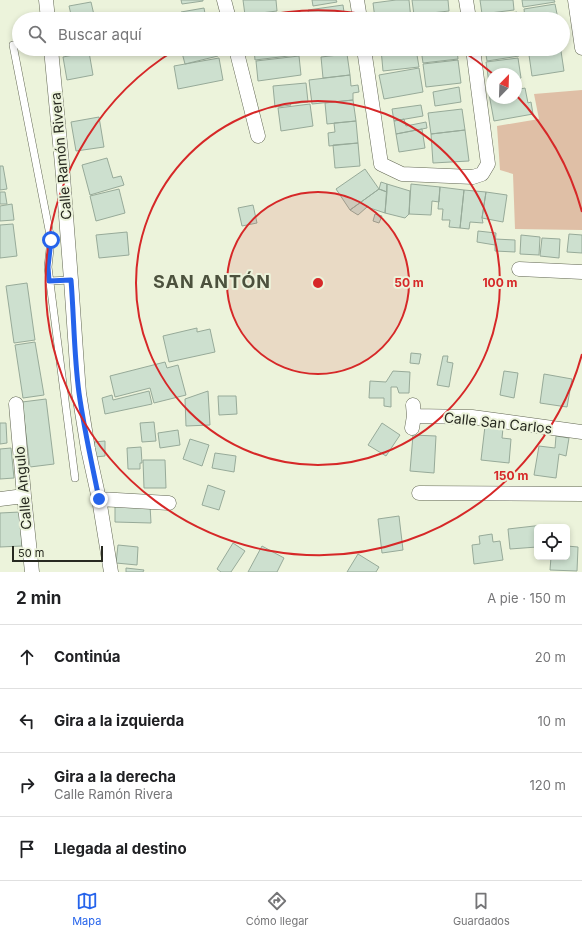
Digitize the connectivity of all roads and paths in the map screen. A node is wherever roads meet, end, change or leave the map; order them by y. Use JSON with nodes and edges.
{"nodes":[{"id":1,"x":46,"y":0,"type":"edge"},
{"id":2,"x":224,"y":0,"type":"edge"},
{"id":3,"x":357,"y":0,"type":"edge"},
{"id":4,"x":466,"y":0,"type":"edge"},
{"id":5,"x":575,"y":0,"type":"edge"},
{"id":6,"x":47,"y":12,"type":"edge"},
{"id":7,"x":227,"y":12,"type":"edge"},
{"id":8,"x":359,"y":12,"type":"edge"},
{"id":9,"x":468,"y":12,"type":"edge"},
{"id":10,"x":582,"y":48,"type":"edge"},
{"id":11,"x":15,"y":56,"type":"edge"},
{"id":12,"x":52,"y":56,"type":"edge"},
{"id":13,"x":238,"y":56,"type":"edge"},
{"id":14,"x":365,"y":56,"type":"edge"},
{"id":15,"x":474,"y":56,"type":"edge"},
{"id":16,"x":258,"y":136,"type":"dead end"},
{"id":17,"x":519,"y":269,"type":"dead end"},
{"id":18,"x":582,"y":272,"type":"edge"},
{"id":19,"x":71,"y":280,"type":"junction"},
{"id":20,"x":49,"y":281,"type":"junction"},
{"id":21,"x":16,"y":404,"type":"dead end"},
{"id":22,"x":413,"y":416,"type":"dead end"},
{"id":23,"x":582,"y":432,"type":"edge"},
{"id":24,"x":75,"y":478,"type":"dead end"},
{"id":25,"x":419,"y":493,"type":"dead end"},
{"id":26,"x":582,"y":494,"type":"edge"},
{"id":27,"x":24,"y":496,"type":"junction"},
{"id":28,"x":0,"y":499,"type":"edge"},
{"id":29,"x":99,"y":499,"type":"junction"},
{"id":30,"x":169,"y":502,"type":"dead end"},
{"id":31,"x":32,"y":572,"type":"edge"},
{"id":32,"x":111,"y":572,"type":"edge"}],
"edges":[{"from":1,"to":6,"type":"street"},
{"from":2,"to":7,"type":"street"},
{"from":3,"to":8,"type":"street"},
{"from":4,"to":9,"type":"street"},
{"from":5,"to":10,"type":"street"},
{"from":11,"to":20,"type":"lane"},
{"from":12,"to":19,"type":"street","name":"Calle Ramón Rivera"},
{"from":13,"to":16,"type":"street"},
{"from":14,"to":15,"type":"street"},
{"from":17,"to":18,"type":"street"},
{"from":19,"to":20,"type":"lane"},
{"from":19,"to":29,"type":"street","name":"Calle Ramón Rivera"},
{"from":20,"to":24,"type":"lane"},
{"from":21,"to":27,"type":"street","name":"Calle Angulo"},
{"from":22,"to":23,"type":"street","name":"Calle San Carlos"},
{"from":25,"to":26,"type":"street"},
{"from":27,"to":28,"type":"street"},
{"from":27,"to":31,"type":"street","name":"Calle Angulo"},
{"from":29,"to":30,"type":"street"},
{"from":29,"to":32,"type":"street","name":"Calle Ramón Rivera"}]}
